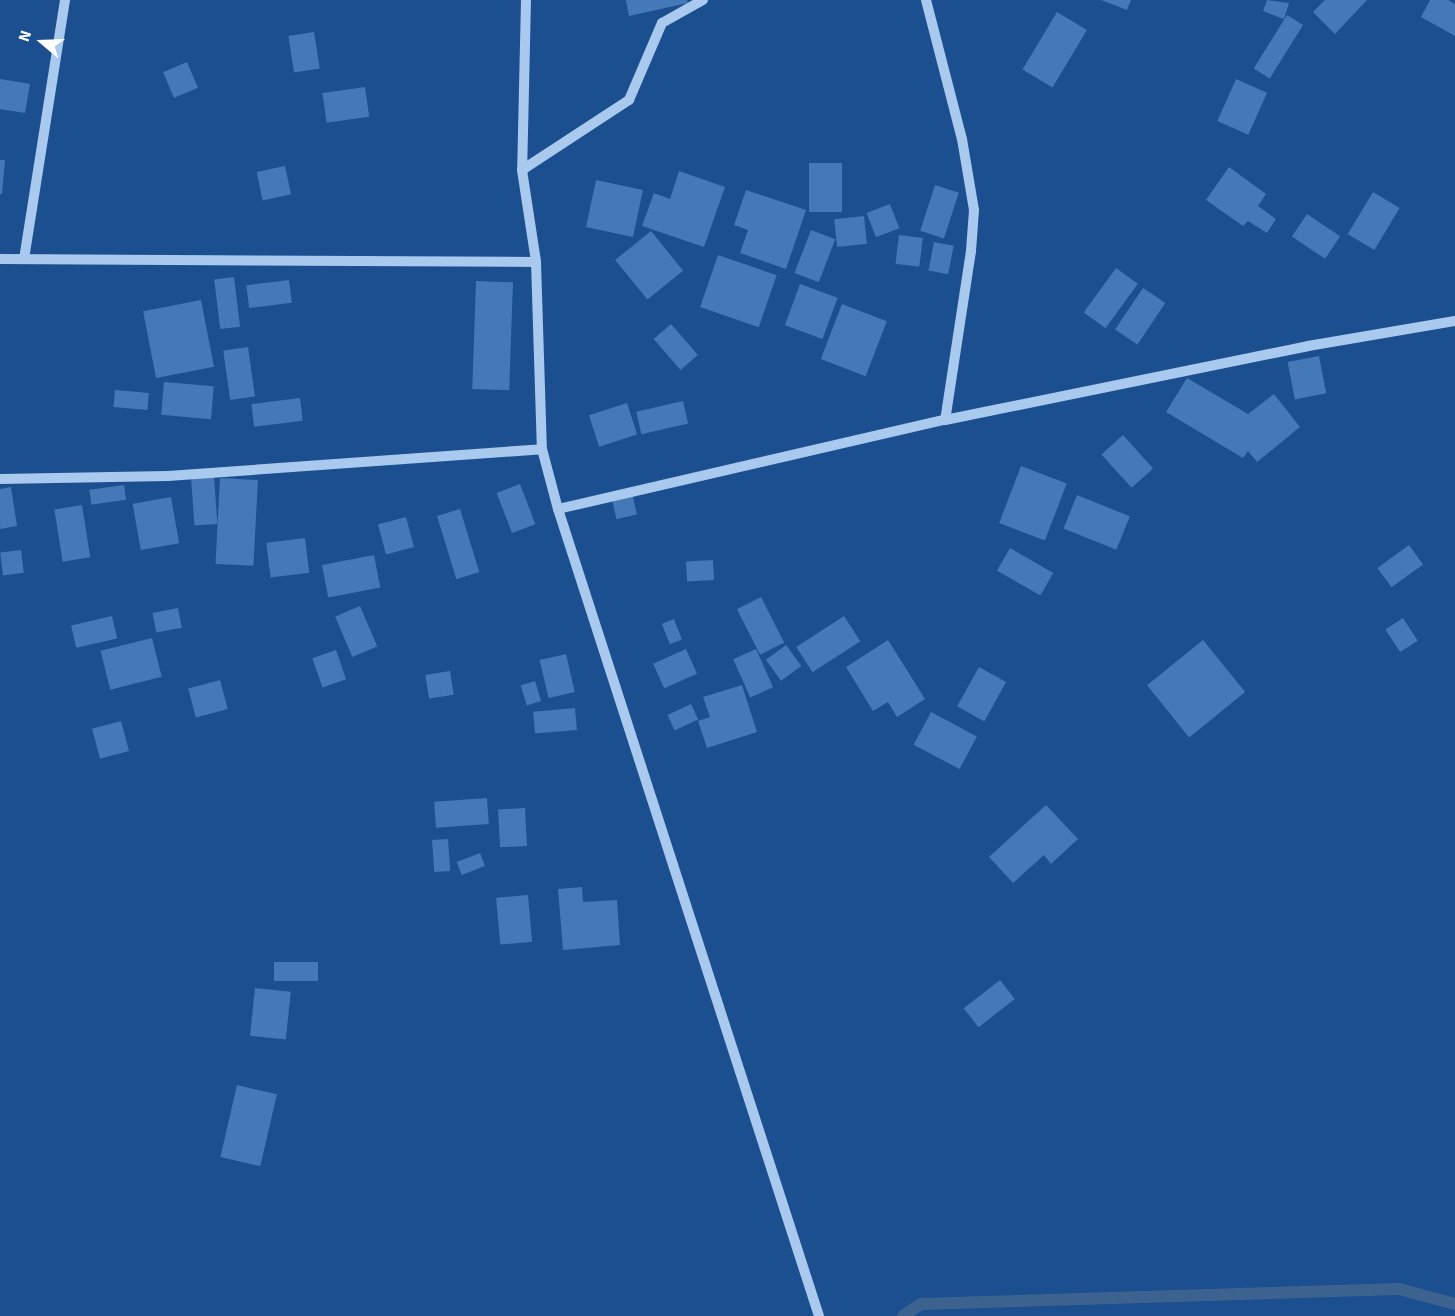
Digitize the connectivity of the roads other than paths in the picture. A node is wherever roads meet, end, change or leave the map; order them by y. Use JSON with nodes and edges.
{"nodes":[{"id":1,"x":65,"y":0,"type":"edge"},
{"id":2,"x":526,"y":0,"type":"edge"},
{"id":3,"x":703,"y":0,"type":"edge"},
{"id":4,"x":926,"y":0,"type":"edge"},
{"id":5,"x":522,"y":170,"type":"junction"},
{"id":6,"x":0,"y":259,"type":"edge"},
{"id":7,"x":24,"y":260,"type":"junction"},
{"id":8,"x":536,"y":262,"type":"junction"},
{"id":9,"x":1455,"y":321,"type":"edge"},
{"id":10,"x":945,"y":420,"type":"junction"},
{"id":11,"x":542,"y":449,"type":"junction"},
{"id":12,"x":0,"y":478,"type":"edge"},
{"id":13,"x":558,"y":509,"type":"junction"},
{"id":14,"x":819,"y":1316,"type":"edge"}],
"edges":[{"from":1,"to":7,"type":"street"},
{"from":2,"to":5,"type":"street"},
{"from":3,"to":5,"type":"street"},
{"from":4,"to":10,"type":"street"},
{"from":5,"to":8,"type":"street"},
{"from":6,"to":7,"type":"street"},
{"from":7,"to":8,"type":"street"},
{"from":8,"to":11,"type":"street"},
{"from":9,"to":10,"type":"street"},
{"from":10,"to":13,"type":"street"},
{"from":11,"to":12,"type":"street"},
{"from":11,"to":13,"type":"street"},
{"from":13,"to":14,"type":"street"}]}
